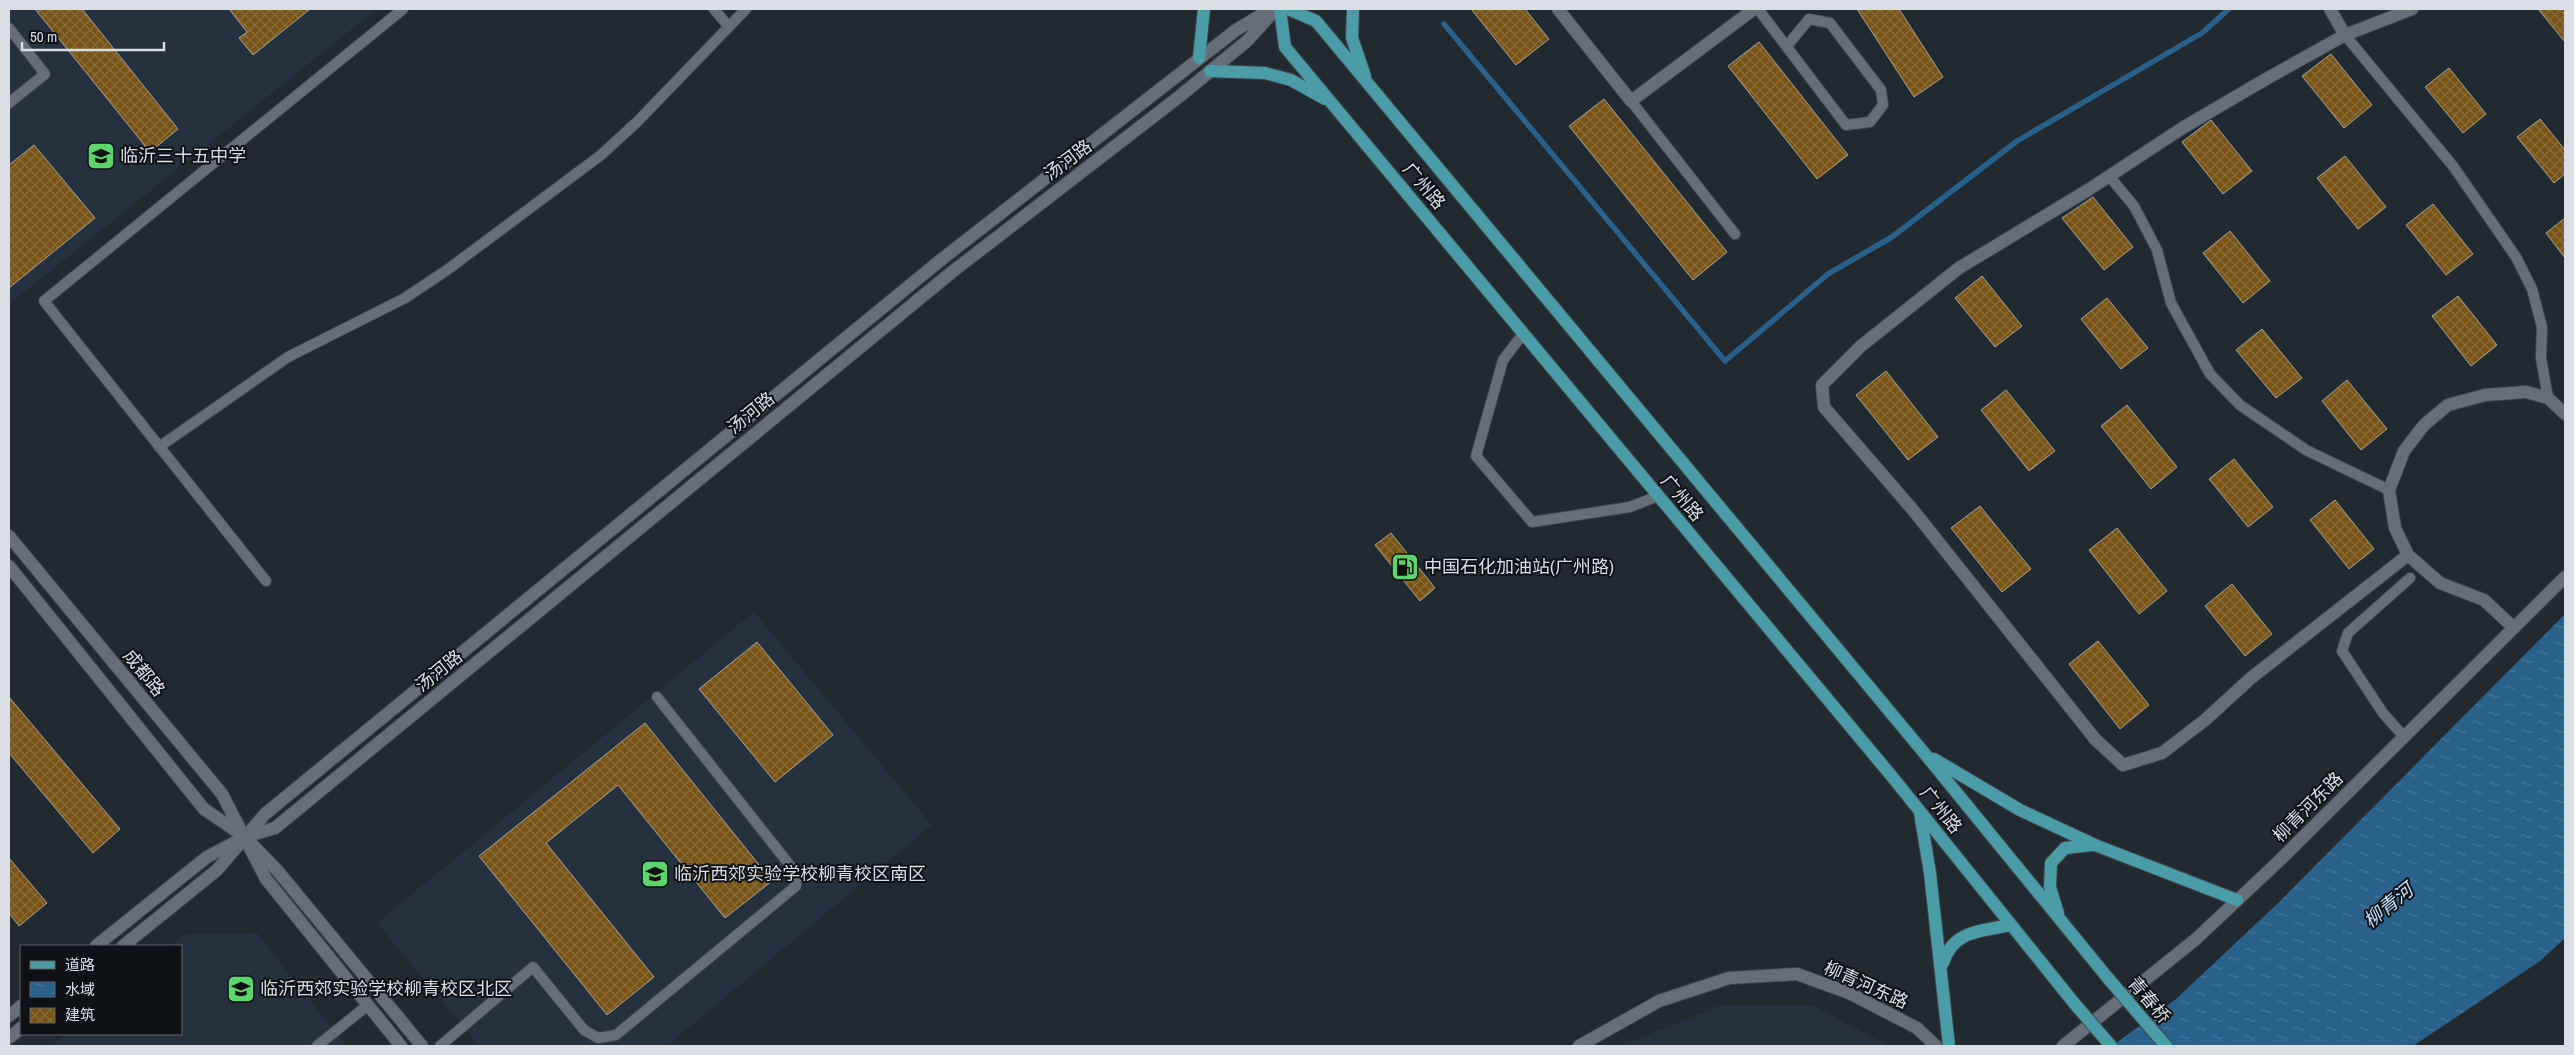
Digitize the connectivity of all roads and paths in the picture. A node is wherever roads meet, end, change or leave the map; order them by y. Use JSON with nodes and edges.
{"nodes":[{"id":1,"x":403,"y":9,"type":"edge"},
{"id":2,"x":714,"y":9,"type":"edge"},
{"id":3,"x":746,"y":9,"type":"edge"},
{"id":4,"x":1204,"y":9,"type":"edge"},
{"id":5,"x":1274,"y":9,"type":"edge"},
{"id":6,"x":1280,"y":9,"type":"edge"},
{"id":7,"x":1288,"y":9,"type":"edge"},
{"id":8,"x":1353,"y":9,"type":"edge"},
{"id":9,"x":1558,"y":9,"type":"edge"},
{"id":10,"x":1754,"y":9,"type":"edge"},
{"id":11,"x":1758,"y":9,"type":"edge"},
{"id":12,"x":2330,"y":9,"type":"edge"},
{"id":13,"x":2412,"y":9,"type":"edge"},
{"id":14,"x":729,"y":27,"type":"junction"},
{"id":15,"x":9,"y":28,"type":"edge"},
{"id":16,"x":2345,"y":35,"type":"junction"},
{"id":17,"x":1787,"y":46,"type":"junction"},
{"id":18,"x":1199,"y":58,"type":"junction"},
{"id":19,"x":1210,"y":71,"type":"junction"},
{"id":20,"x":1367,"y":83,"type":"junction"},
{"id":21,"x":1631,"y":101,"type":"junction"},
{"id":22,"x":9,"y":103,"type":"edge"},
{"id":23,"x":1332,"y":103,"type":"junction"},
{"id":24,"x":2109,"y":176,"type":"junction"},
{"id":25,"x":1736,"y":234,"type":"dead end"},
{"id":26,"x":1524,"y":334,"type":"junction"},
{"id":27,"x":2548,"y":398,"type":"junction"},
{"id":28,"x":2565,"y":414,"type":"edge"},
{"id":29,"x":160,"y":447,"type":"junction"},
{"id":30,"x":2389,"y":490,"type":"junction"},
{"id":31,"x":1658,"y":496,"type":"junction"},
{"id":32,"x":9,"y":536,"type":"edge"},
{"id":33,"x":2408,"y":556,"type":"junction"},
{"id":34,"x":9,"y":566,"type":"edge"},
{"id":35,"x":2565,"y":577,"type":"edge"},
{"id":36,"x":2410,"y":578,"type":"dead end"},
{"id":37,"x":266,"y":581,"type":"dead end"},
{"id":38,"x":2514,"y":628,"type":"junction"},
{"id":39,"x":657,"y":698,"type":"dead end"},
{"id":40,"x":2404,"y":737,"type":"junction"},
{"id":41,"x":1925,"y":754,"type":"junction"},
{"id":42,"x":1920,"y":811,"type":"junction"},
{"id":43,"x":245,"y":837,"type":"junction"},
{"id":44,"x":2095,"y":845,"type":"junction"},
{"id":45,"x":2237,"y":900,"type":"junction"},
{"id":46,"x":2059,"y":919,"type":"junction"},
{"id":47,"x":2012,"y":925,"type":"junction"},
{"id":48,"x":97,"y":945,"type":"edge"},
{"id":49,"x":124,"y":945,"type":"edge"},
{"id":50,"x":1941,"y":970,"type":"junction"},
{"id":51,"x":2107,"y":977,"type":"joint"},
{"id":52,"x":368,"y":1005,"type":"junction"},
{"id":53,"x":20,"y":1007,"type":"edge"},
{"id":54,"x":9,"y":1016,"type":"edge"},
{"id":55,"x":20,"y":1029,"type":"edge"},
{"id":56,"x":9,"y":1038,"type":"edge"},
{"id":57,"x":317,"y":1046,"type":"edge"},
{"id":58,"x":401,"y":1046,"type":"edge"},
{"id":59,"x":422,"y":1046,"type":"edge"},
{"id":60,"x":440,"y":1046,"type":"edge"},
{"id":61,"x":1580,"y":1046,"type":"edge"},
{"id":62,"x":1936,"y":1046,"type":"edge"},
{"id":63,"x":1949,"y":1046,"type":"edge"},
{"id":64,"x":2063,"y":1046,"type":"edge"},
{"id":65,"x":2111,"y":1046,"type":"edge"},
{"id":66,"x":2166,"y":1046,"type":"edge"}],
"edges":[{"from":1,"to":29,"type":"lane"},
{"from":2,"to":14,"type":"lane"},
{"from":3,"to":14,"type":"lane"},
{"from":4,"to":18,"type":"main road"},
{"from":5,"to":18,"type":"street","name":"汤河路"},
{"from":5,"to":19,"type":"street","name":"汤河路"},
{"from":6,"to":23,"type":"main road","name":"广州路"},
{"from":7,"to":20,"type":"main road","name":"广州路"},
{"from":8,"to":20,"type":"main road"},
{"from":9,"to":21,"type":"street"},
{"from":10,"to":21,"type":"street"},
{"from":11,"to":17,"type":"lane"},
{"from":12,"to":16,"type":"street"},
{"from":13,"to":16,"type":"street"},
{"from":14,"to":29,"type":"lane"},
{"from":15,"to":22,"type":"lane"},
{"from":16,"to":24,"type":"street"},
{"from":16,"to":27,"type":"lane"},
{"from":17,"to":17,"type":"lane"},
{"from":18,"to":43,"type":"street","name":"汤河路"},
{"from":19,"to":23,"type":"main road"},
{"from":19,"to":43,"type":"street","name":"汤河路"},
{"from":20,"to":41,"type":"main road","name":"广州路"},
{"from":21,"to":25,"type":"lane"},
{"from":23,"to":26,"type":"main road","name":"广州路"},
{"from":24,"to":30,"type":"lane"},
{"from":24,"to":33,"type":"street"},
{"from":26,"to":31,"type":"main road","name":"广州路"},
{"from":26,"to":31,"type":"lane"},
{"from":27,"to":28,"type":"street"},
{"from":27,"to":30,"type":"street"},
{"from":29,"to":37,"type":"lane"},
{"from":30,"to":33,"type":"street"},
{"from":31,"to":42,"type":"main road","name":"广州路"},
{"from":32,"to":43,"type":"street","name":"成都路"},
{"from":33,"to":38,"type":"street"},
{"from":34,"to":43,"type":"street","name":"成都路"},
{"from":35,"to":38,"type":"street","name":"柳青河东路"},
{"from":36,"to":40,"type":"lane"},
{"from":38,"to":40,"type":"street","name":"柳青河东路"},
{"from":39,"to":60,"type":"lane"},
{"from":40,"to":45,"type":"street","name":"柳青河东路"},
{"from":41,"to":44,"type":"main road"},
{"from":41,"to":46,"type":"main road","name":"广州路"},
{"from":42,"to":47,"type":"main road","name":"广州路"},
{"from":42,"to":50,"type":"main road"},
{"from":43,"to":48,"type":"street","name":"汤河路"},
{"from":43,"to":49,"type":"street","name":"汤河路"},
{"from":43,"to":52,"type":"street","name":"成都路"},
{"from":43,"to":59,"type":"street","name":"成都路"},
{"from":44,"to":45,"type":"main road"},
{"from":44,"to":46,"type":"main road"},
{"from":45,"to":64,"type":"street","name":"柳青河东路"},
{"from":46,"to":51,"type":"main road","name":"广州路"},
{"from":47,"to":50,"type":"main road"},
{"from":47,"to":65,"type":"main road","name":"广州路","bridge":true},
{"from":50,"to":63,"type":"main road"},
{"from":51,"to":66,"type":"main road","name":"青春桥","bridge":true},
{"from":52,"to":57,"type":"lane"},
{"from":52,"to":58,"type":"street","name":"成都路"},
{"from":53,"to":54,"type":"street"},
{"from":55,"to":56,"type":"street"},
{"from":61,"to":62,"type":"street","name":"柳青河东路"}]}
